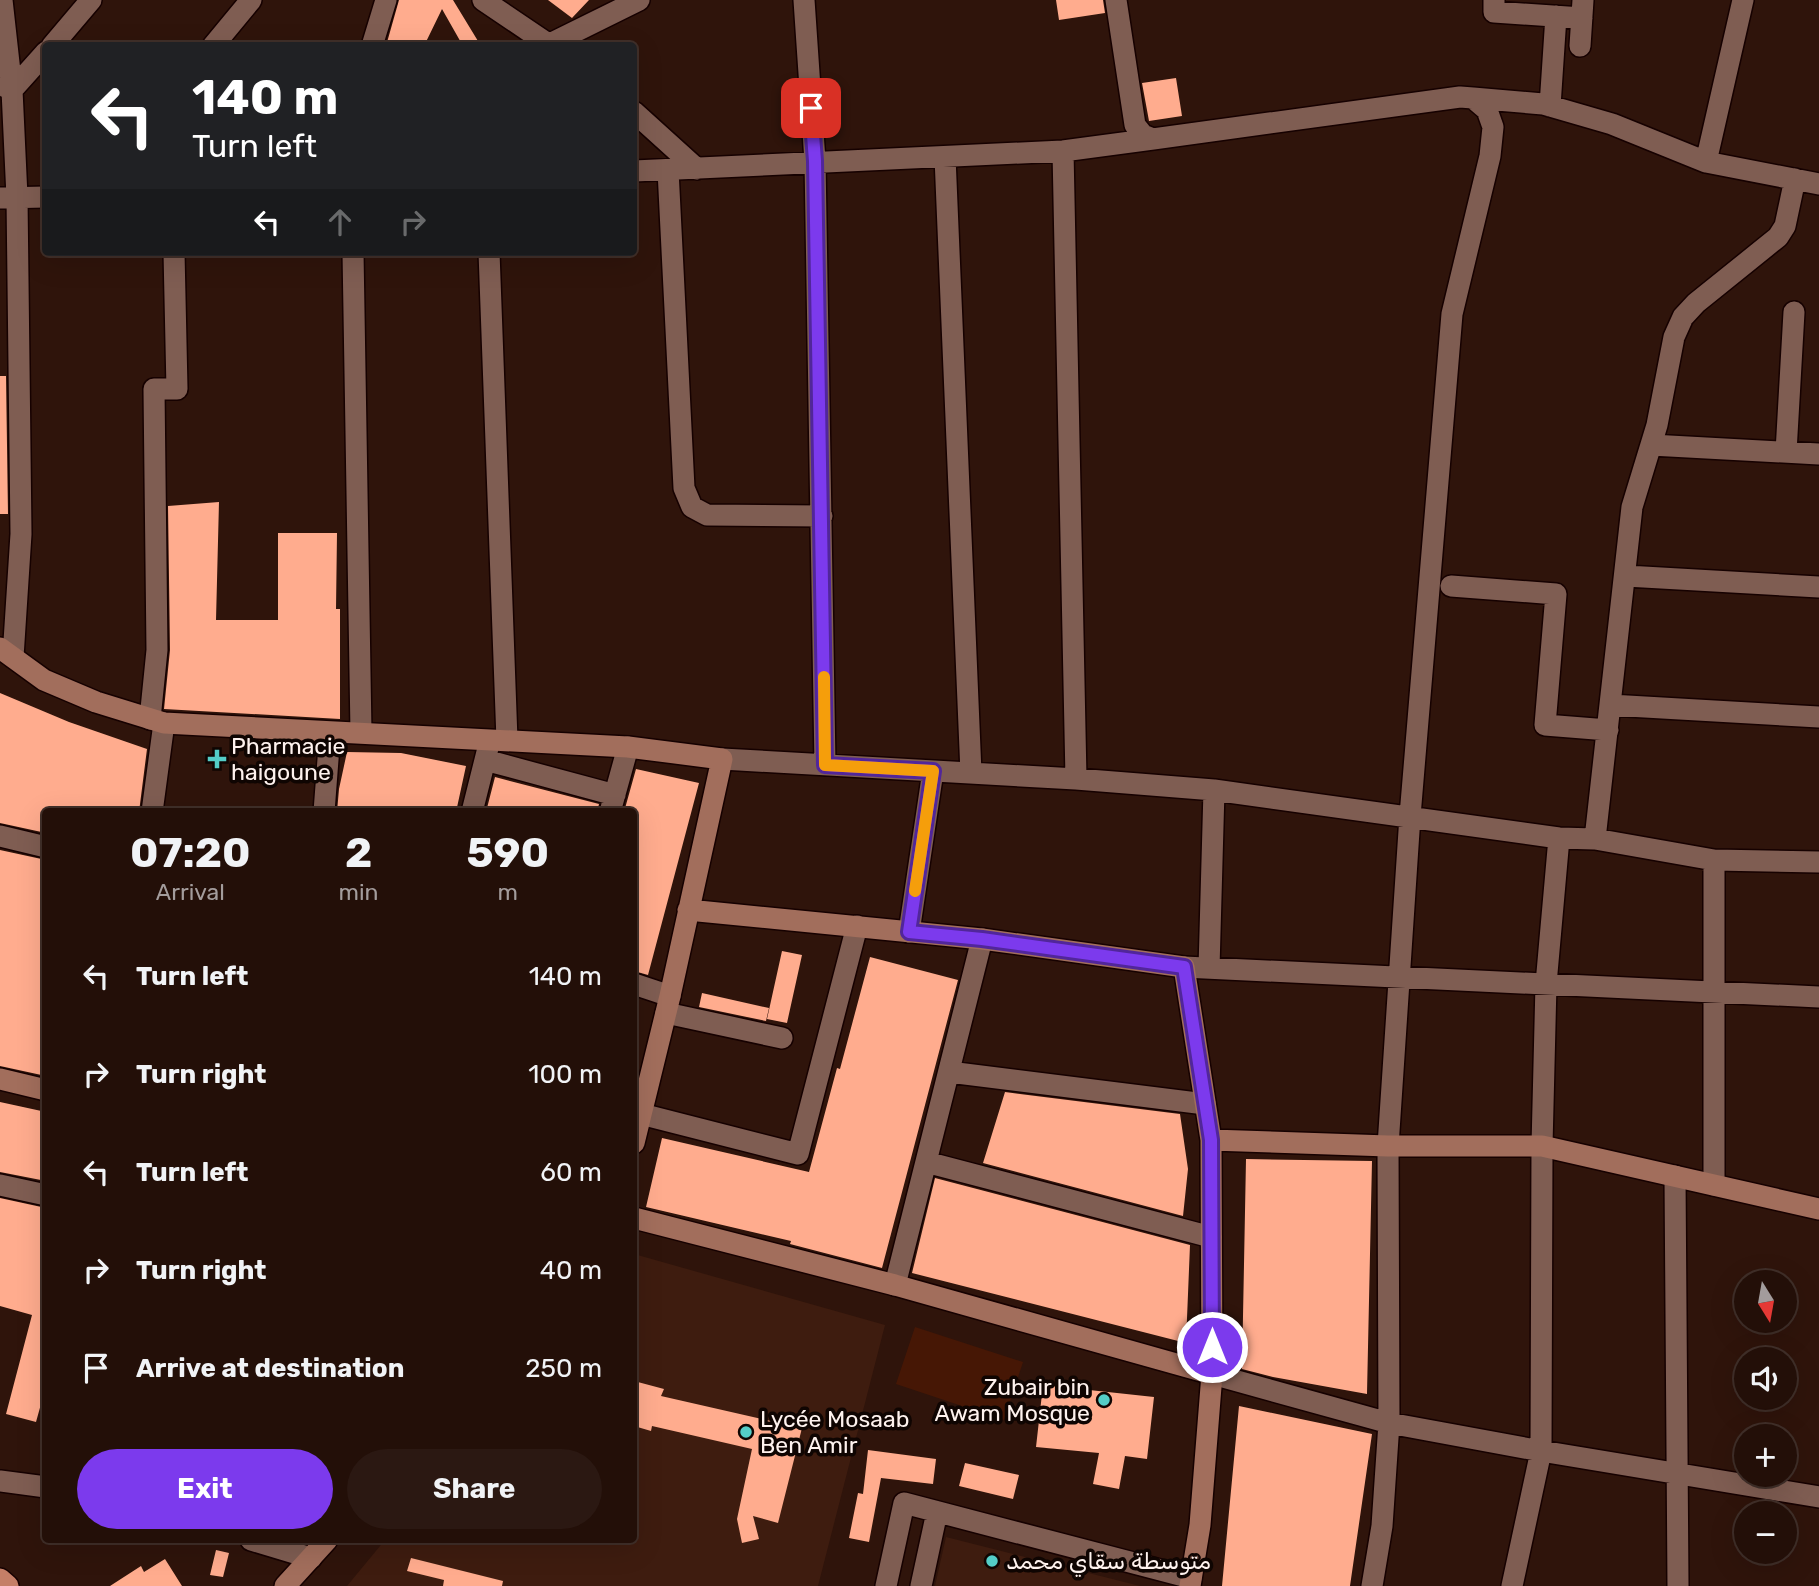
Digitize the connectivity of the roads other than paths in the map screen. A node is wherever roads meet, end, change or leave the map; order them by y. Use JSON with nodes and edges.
{"nodes":[{"id":1,"x":2,"y":0,"type":"edge"},
{"id":2,"x":91,"y":0,"type":"edge"},
{"id":3,"x":251,"y":0,"type":"edge"},
{"id":4,"x":386,"y":0,"type":"edge"},
{"id":5,"x":484,"y":0,"type":"edge"},
{"id":6,"x":639,"y":0,"type":"edge"},
{"id":7,"x":804,"y":0,"type":"edge"},
{"id":8,"x":1116,"y":0,"type":"edge"},
{"id":9,"x":1494,"y":0,"type":"edge"},
{"id":10,"x":1743,"y":0,"type":"edge"},
{"id":11,"x":1582,"y":9,"type":"edge"},
{"id":12,"x":1556,"y":16,"type":"junction"},
{"id":13,"x":55,"y":42,"type":"edge"},
{"id":14,"x":216,"y":42,"type":"edge"},
{"id":15,"x":373,"y":42,"type":"edge"},
{"id":16,"x":545,"y":42,"type":"edge"},
{"id":17,"x":555,"y":42,"type":"edge"},
{"id":18,"x":1580,"y":46,"type":"dead end"},
{"id":19,"x":42,"y":56,"type":"edge"},
{"id":20,"x":6,"y":88,"type":"edge"},
{"id":21,"x":1473,"y":98,"type":"junction"},
{"id":22,"x":1550,"y":106,"type":"junction"},
{"id":23,"x":637,"y":116,"type":"edge"},
{"id":24,"x":1153,"y":139,"type":"junction"},
{"id":25,"x":1063,"y":151,"type":"junction"},
{"id":26,"x":945,"y":157,"type":"junction"},
{"id":27,"x":815,"y":161,"type":"junction"},
{"id":28,"x":1706,"y":162,"type":"junction"},
{"id":29,"x":697,"y":169,"type":"junction"},
{"id":30,"x":668,"y":170,"type":"junction"},
{"id":31,"x":637,"y":171,"type":"edge"},
{"id":32,"x":1794,"y":179,"type":"junction"},
{"id":33,"x":1819,"y":184,"type":"edge"},
{"id":34,"x":8,"y":197,"type":"edge"},
{"id":35,"x":42,"y":197,"type":"edge"},
{"id":36,"x":174,"y":256,"type":"edge"},
{"id":37,"x":353,"y":256,"type":"edge"},
{"id":38,"x":489,"y":256,"type":"edge"},
{"id":39,"x":1794,"y":312,"type":"dead end"},
{"id":40,"x":1651,"y":445,"type":"junction"},
{"id":41,"x":1786,"y":452,"type":"junction"},
{"id":42,"x":1819,"y":454,"type":"edge"},
{"id":43,"x":822,"y":516,"type":"junction"},
{"id":44,"x":1626,"y":576,"type":"junction"},
{"id":45,"x":1451,"y":586,"type":"dead end"},
{"id":46,"x":1819,"y":587,"type":"edge"},
{"id":47,"x":6,"y":652,"type":"edge"},
{"id":48,"x":1611,"y":705,"type":"junction"},
{"id":49,"x":1819,"y":717,"type":"edge"},
{"id":50,"x":157,"y":721,"type":"junction"},
{"id":51,"x":1608,"y":730,"type":"junction"},
{"id":52,"x":360,"y":732,"type":"junction"},
{"id":53,"x":330,"y":733,"type":"junction"},
{"id":54,"x":499,"y":739,"type":"junction"},
{"id":55,"x":628,"y":747,"type":"junction"},
{"id":56,"x":722,"y":759,"type":"junction"},
{"id":57,"x":485,"y":760,"type":"junction"},
{"id":58,"x":825,"y":765,"type":"junction"},
{"id":59,"x":933,"y":771,"type":"junction"},
{"id":60,"x":971,"y":773,"type":"junction"},
{"id":61,"x":1076,"y":779,"type":"junction"},
{"id":62,"x":1214,"y":790,"type":"junction"},
{"id":63,"x":613,"y":803,"type":"edge"},
{"id":64,"x":152,"y":808,"type":"edge"},
{"id":65,"x":324,"y":808,"type":"edge"},
{"id":66,"x":473,"y":808,"type":"edge"},
{"id":67,"x":1409,"y":816,"type":"junction"},
{"id":68,"x":0,"y":836,"type":"edge"},
{"id":69,"x":1559,"y":838,"type":"junction"},
{"id":70,"x":1595,"y":839,"type":"junction"},
{"id":71,"x":42,"y":846,"type":"edge"},
{"id":72,"x":1714,"y":860,"type":"junction"},
{"id":73,"x":1819,"y":863,"type":"edge"},
{"id":74,"x":688,"y":910,"type":"junction"},
{"id":75,"x":857,"y":926,"type":"junction"},
{"id":76,"x":909,"y":932,"type":"junction"},
{"id":77,"x":982,"y":939,"type":"junction"},
{"id":78,"x":1184,"y":967,"type":"junction"},
{"id":79,"x":1209,"y":968,"type":"junction"},
{"id":80,"x":1398,"y":977,"type":"junction"},
{"id":81,"x":1546,"y":984,"type":"junction"},
{"id":82,"x":637,"y":986,"type":"edge"},
{"id":83,"x":1713,"y":992,"type":"junction"},
{"id":84,"x":1819,"y":998,"type":"edge"},
{"id":85,"x":668,"y":1004,"type":"junction"},
{"id":86,"x":782,"y":1038,"type":"dead end"},
{"id":87,"x":949,"y":1072,"type":"junction"},
{"id":88,"x":0,"y":1079,"type":"edge"},
{"id":89,"x":42,"y":1089,"type":"edge"},
{"id":90,"x":1205,"y":1104,"type":"junction"},
{"id":91,"x":641,"y":1114,"type":"junction"},
{"id":92,"x":637,"y":1131,"type":"edge"},
{"id":93,"x":1211,"y":1140,"type":"junction"},
{"id":94,"x":1388,"y":1146,"type":"junction"},
{"id":95,"x":1542,"y":1146,"type":"junction"},
{"id":96,"x":926,"y":1162,"type":"junction"},
{"id":97,"x":1675,"y":1176,"type":"junction"},
{"id":98,"x":0,"y":1185,"type":"edge"},
{"id":99,"x":1714,"y":1185,"type":"junction"},
{"id":100,"x":42,"y":1194,"type":"edge"},
{"id":101,"x":1819,"y":1209,"type":"edge"},
{"id":102,"x":637,"y":1219,"type":"edge"},
{"id":103,"x":1211,"y":1237,"type":"junction"},
{"id":104,"x":895,"y":1285,"type":"junction"},
{"id":105,"x":1212,"y":1374,"type":"junction"},
{"id":106,"x":1389,"y":1423,"type":"junction"},
{"id":107,"x":1541,"y":1451,"type":"junction"},
{"id":108,"x":1679,"y":1474,"type":"junction"},
{"id":109,"x":0,"y":1481,"type":"edge"},
{"id":110,"x":42,"y":1486,"type":"edge"},
{"id":111,"x":1819,"y":1497,"type":"edge"},
{"id":112,"x":937,"y":1512,"type":"junction"},
{"id":113,"x":270,"y":1543,"type":"edge"},
{"id":114,"x":308,"y":1549,"type":"edge"},
{"id":115,"x":0,"y":1579,"type":"edge"},
{"id":116,"x":1190,"y":1582,"type":"edge"},
{"id":117,"x":8,"y":1586,"type":"edge"},
{"id":118,"x":285,"y":1586,"type":"edge"},
{"id":119,"x":886,"y":1586,"type":"edge"},
{"id":120,"x":921,"y":1586,"type":"edge"},
{"id":121,"x":1372,"y":1586,"type":"edge"},
{"id":122,"x":1512,"y":1586,"type":"edge"},
{"id":123,"x":1678,"y":1586,"type":"edge"}],
"edges":[{"from":1,"to":20,"type":"street"},
{"from":2,"to":13,"type":"street"},
{"from":3,"to":14,"type":"street"},
{"from":4,"to":15,"type":"street"},
{"from":5,"to":16,"type":"street"},
{"from":6,"to":17,"type":"street"},
{"from":7,"to":27,"type":"street"},
{"from":8,"to":24,"type":"street"},
{"from":9,"to":12,"type":"street"},
{"from":10,"to":28,"type":"street"},
{"from":11,"to":12,"type":"street"},
{"from":11,"to":18,"type":"street"},
{"from":12,"to":22,"type":"street"},
{"from":19,"to":20,"type":"street"},
{"from":20,"to":34,"type":"street"},
{"from":21,"to":22,"type":"street"},
{"from":21,"to":24,"type":"street"},
{"from":21,"to":67,"type":"street"},
{"from":22,"to":28,"type":"street"},
{"from":23,"to":29,"type":"street"},
{"from":24,"to":25,"type":"street"},
{"from":25,"to":26,"type":"street"},
{"from":25,"to":61,"type":"street"},
{"from":26,"to":27,"type":"street"},
{"from":26,"to":60,"type":"street"},
{"from":27,"to":29,"type":"street"},
{"from":27,"to":43,"type":"street"},
{"from":28,"to":32,"type":"street"},
{"from":29,"to":30,"type":"street"},
{"from":30,"to":31,"type":"street"},
{"from":30,"to":43,"type":"street"},
{"from":32,"to":33,"type":"street"},
{"from":32,"to":40,"type":"street"},
{"from":34,"to":35,"type":"street"},
{"from":34,"to":47,"type":"street"},
{"from":36,"to":50,"type":"street"},
{"from":37,"to":52,"type":"street"},
{"from":38,"to":54,"type":"street"},
{"from":39,"to":41,"type":"street"},
{"from":40,"to":41,"type":"street"},
{"from":40,"to":44,"type":"street"},
{"from":41,"to":42,"type":"street"},
{"from":43,"to":58,"type":"street"},
{"from":44,"to":46,"type":"street"},
{"from":44,"to":48,"type":"street"},
{"from":45,"to":51,"type":"street"},
{"from":47,"to":50,"type":"street"},
{"from":48,"to":49,"type":"street"},
{"from":48,"to":51,"type":"street"},
{"from":50,"to":53,"type":"street"},
{"from":50,"to":64,"type":"street"},
{"from":51,"to":70,"type":"street"},
{"from":52,"to":53,"type":"street"},
{"from":52,"to":54,"type":"street"},
{"from":53,"to":65,"type":"street"},
{"from":54,"to":55,"type":"street"},
{"from":54,"to":57,"type":"street"},
{"from":55,"to":56,"type":"street"},
{"from":55,"to":63,"type":"street"},
{"from":56,"to":58,"type":"street"},
{"from":56,"to":74,"type":"street"},
{"from":57,"to":63,"type":"street"},
{"from":57,"to":66,"type":"street"},
{"from":58,"to":59,"type":"street"},
{"from":59,"to":60,"type":"street"},
{"from":59,"to":76,"type":"street"},
{"from":60,"to":61,"type":"street"},
{"from":61,"to":62,"type":"street"},
{"from":62,"to":67,"type":"street"},
{"from":62,"to":79,"type":"street"},
{"from":67,"to":69,"type":"street"},
{"from":67,"to":80,"type":"street"},
{"from":68,"to":71,"type":"street"},
{"from":69,"to":70,"type":"street"},
{"from":69,"to":81,"type":"street"},
{"from":70,"to":72,"type":"street"},
{"from":72,"to":73,"type":"street"},
{"from":72,"to":83,"type":"street"},
{"from":74,"to":75,"type":"street"},
{"from":74,"to":85,"type":"street"},
{"from":75,"to":76,"type":"street"},
{"from":75,"to":91,"type":"street"},
{"from":76,"to":77,"type":"street"},
{"from":77,"to":78,"type":"street"},
{"from":77,"to":87,"type":"street"},
{"from":78,"to":79,"type":"street"},
{"from":78,"to":90,"type":"street"},
{"from":79,"to":80,"type":"street"},
{"from":80,"to":81,"type":"street"},
{"from":80,"to":94,"type":"street"},
{"from":81,"to":83,"type":"street"},
{"from":81,"to":95,"type":"street"},
{"from":82,"to":85,"type":"street"},
{"from":83,"to":84,"type":"street"},
{"from":83,"to":99,"type":"street"},
{"from":85,"to":86,"type":"street"},
{"from":85,"to":91,"type":"street"},
{"from":87,"to":90,"type":"street"},
{"from":87,"to":96,"type":"street"},
{"from":88,"to":89,"type":"street"},
{"from":90,"to":93,"type":"street"},
{"from":91,"to":92,"type":"street"},
{"from":93,"to":94,"type":"street"},
{"from":93,"to":103,"type":"street"},
{"from":94,"to":95,"type":"street"},
{"from":94,"to":106,"type":"street"},
{"from":95,"to":97,"type":"street"},
{"from":95,"to":107,"type":"street"},
{"from":96,"to":103,"type":"street"},
{"from":96,"to":104,"type":"street"},
{"from":97,"to":99,"type":"street"},
{"from":97,"to":108,"type":"street"},
{"from":98,"to":100,"type":"street"},
{"from":99,"to":101,"type":"street"},
{"from":102,"to":104,"type":"street"},
{"from":103,"to":105,"type":"street"},
{"from":104,"to":105,"type":"street"},
{"from":105,"to":106,"type":"street"},
{"from":105,"to":116,"type":"street"},
{"from":106,"to":107,"type":"street"},
{"from":106,"to":121,"type":"street"},
{"from":107,"to":108,"type":"street"},
{"from":107,"to":122,"type":"street"},
{"from":108,"to":111,"type":"street"},
{"from":108,"to":123,"type":"street"},
{"from":109,"to":110,"type":"street"},
{"from":112,"to":116,"type":"street"},
{"from":112,"to":119,"type":"street"},
{"from":112,"to":120,"type":"street"},
{"from":113,"to":114,"type":"street"},
{"from":114,"to":118,"type":"street"},
{"from":115,"to":117,"type":"main road"}]}
